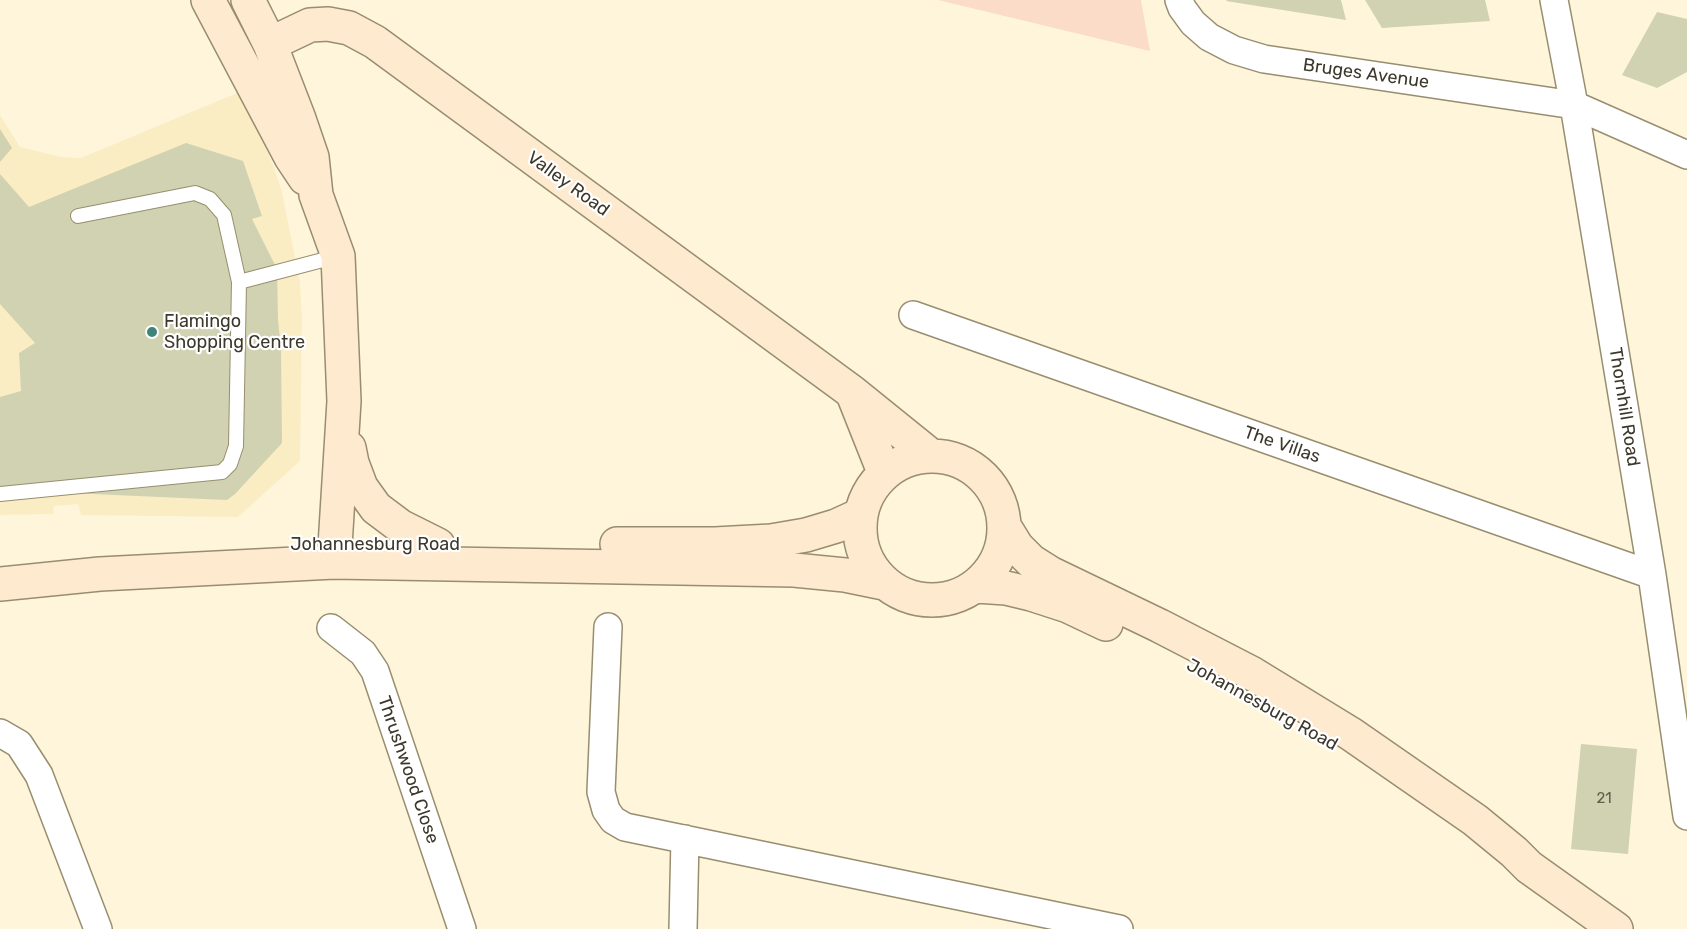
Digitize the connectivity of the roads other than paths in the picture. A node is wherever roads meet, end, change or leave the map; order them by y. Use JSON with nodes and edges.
{"nodes":[{"id":1,"x":208,"y":0,"type":"edge"},
{"id":2,"x":248,"y":0,"type":"edge"},
{"id":3,"x":1179,"y":0,"type":"edge"},
{"id":4,"x":1554,"y":0,"type":"edge"},
{"id":5,"x":270,"y":44,"type":"junction"},
{"id":6,"x":1574,"y":105,"type":"junction"},
{"id":7,"x":1687,"y":155,"type":"edge"},
{"id":8,"x":316,"y":195,"type":"junction"},
{"id":9,"x":78,"y":216,"type":"dead end"},
{"id":10,"x":338,"y":256,"type":"junction"},
{"id":11,"x":239,"y":282,"type":"junction"},
{"id":12,"x":913,"y":315,"type":"dead end"},
{"id":13,"x":852,"y":392,"type":"junction"},
{"id":14,"x":344,"y":401,"type":"junction"},
{"id":15,"x":930,"y":455,"type":"junction"},
{"id":16,"x":884,"y":472,"type":"junction"},
{"id":17,"x":0,"y":494,"type":"edge"},
{"id":18,"x":860,"y":515,"type":"junction"},
{"id":19,"x":1004,"y":526,"type":"junction"},
{"id":20,"x":438,"y":545,"type":"junction"},
{"id":21,"x":335,"y":552,"type":"junction"},
{"id":22,"x":714,"y":556,"type":"junction"},
{"id":23,"x":0,"y":567,"type":"edge"},
{"id":24,"x":1652,"y":575,"type":"junction"},
{"id":25,"x":884,"y":583,"type":"junction"},
{"id":26,"x":0,"y":584,"type":"edge"},
{"id":27,"x":976,"y":586,"type":"junction"},
{"id":28,"x":608,"y":627,"type":"dead end"},
{"id":29,"x":331,"y":628,"type":"dead end"},
{"id":30,"x":0,"y":733,"type":"edge"},
{"id":31,"x":1686,"y":803,"type":"edge"},
{"id":32,"x":685,"y":839,"type":"junction"},
{"id":33,"x":1529,"y":867,"type":"junction"},
{"id":34,"x":98,"y":929,"type":"edge"},
{"id":35,"x":462,"y":929,"type":"edge"},
{"id":36,"x":683,"y":929,"type":"edge"},
{"id":37,"x":1119,"y":929,"type":"edge"},
{"id":38,"x":1616,"y":929,"type":"edge"}],
"edges":[{"from":1,"to":8,"type":"street"},
{"from":2,"to":5,"type":"street"},
{"from":3,"to":6,"type":"street","name":"Bruges Avenue"},
{"from":4,"to":6,"type":"street","name":"Thornhill Road"},
{"from":5,"to":8,"type":"street"},
{"from":5,"to":13,"type":"street","name":"Valley Road"},
{"from":6,"to":7,"type":"street","name":"Bruges Avenue"},
{"from":6,"to":24,"type":"street","name":"Thornhill Road"},
{"from":8,"to":10,"type":"street"},
{"from":9,"to":11,"type":"lane"},
{"from":10,"to":11,"type":"lane"},
{"from":10,"to":14,"type":"street"},
{"from":11,"to":17,"type":"lane"},
{"from":12,"to":24,"type":"street","name":"The Villas"},
{"from":13,"to":15,"type":"street","name":"Valley Road"},
{"from":13,"to":16,"type":"street"},
{"from":14,"to":20,"type":"street"},
{"from":14,"to":21,"type":"street"},
{"from":15,"to":16,"type":"street"},
{"from":15,"to":19,"type":"street"},
{"from":16,"to":18,"type":"street"},
{"from":18,"to":22,"type":"street"},
{"from":18,"to":25,"type":"street"},
{"from":19,"to":27,"type":"street"},
{"from":19,"to":33,"type":"street","name":"Johannesburg Road"},
{"from":20,"to":21,"type":"street","name":"Johannesburg Road"},
{"from":20,"to":22,"type":"street","name":"Johannesburg Road"},
{"from":21,"to":22,"type":"street","name":"Johannesburg Road"},
{"from":21,"to":23,"type":"street","name":"Johannesburg Road"},
{"from":21,"to":26,"type":"street","name":"Johannesburg Road"},
{"from":22,"to":25,"type":"street"},
{"from":24,"to":31,"type":"street","name":"Thornhill Road"},
{"from":25,"to":27,"type":"street"},
{"from":27,"to":33,"type":"street","name":"Johannesburg Road"},
{"from":28,"to":32,"type":"street"},
{"from":29,"to":35,"type":"street","name":"Thrushwood Close"},
{"from":30,"to":34,"type":"street"},
{"from":32,"to":36,"type":"street"},
{"from":32,"to":37,"type":"street"},
{"from":33,"to":38,"type":"street","name":"Johannesburg Road"}]}
